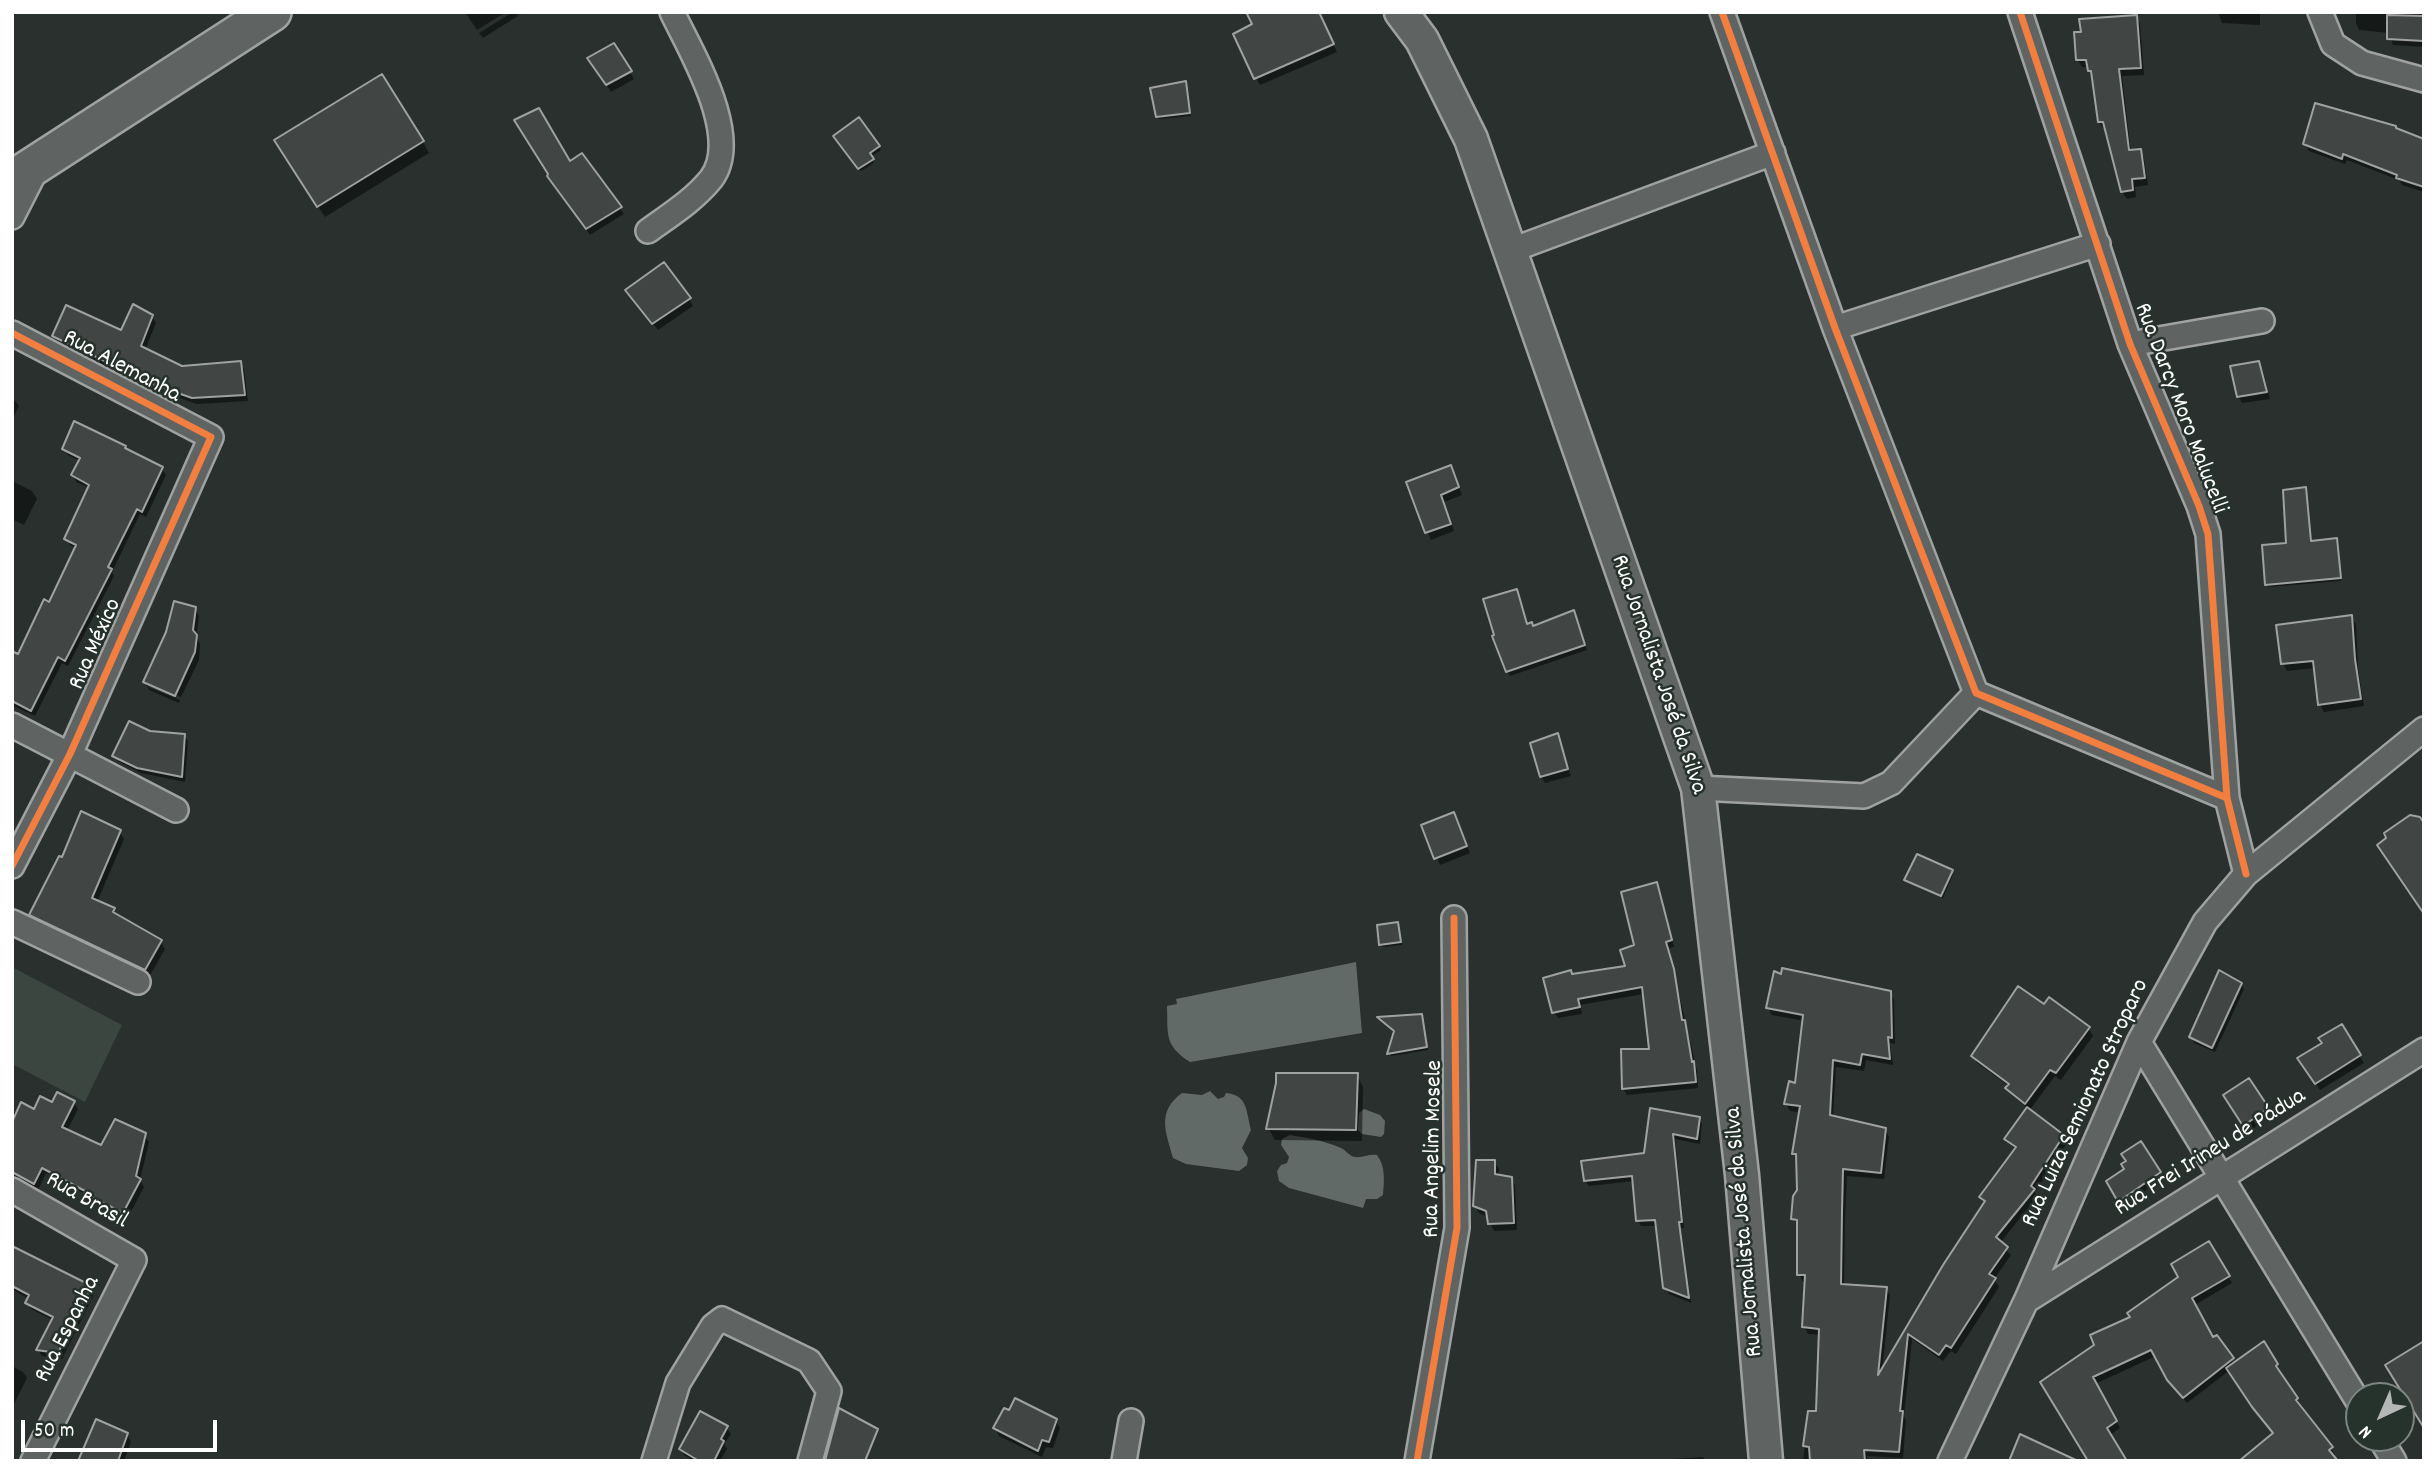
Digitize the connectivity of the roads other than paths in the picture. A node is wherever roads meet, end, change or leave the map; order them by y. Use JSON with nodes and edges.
{"nodes":[{"id":1,"x":272,"y":12,"type":"edge"},
{"id":2,"x":672,"y":12,"type":"edge"},
{"id":3,"x":1401,"y":12,"type":"edge"},
{"id":4,"x":1722,"y":12,"type":"edge"},
{"id":5,"x":2020,"y":12,"type":"edge"},
{"id":6,"x":2320,"y":12,"type":"edge"},
{"id":7,"x":2424,"y":80,"type":"edge"},
{"id":8,"x":1773,"y":153,"type":"junction"},
{"id":9,"x":26,"y":171,"type":"edge"},
{"id":10,"x":12,"y":217,"type":"edge"},
{"id":11,"x":648,"y":230,"type":"dead end"},
{"id":12,"x":2098,"y":244,"type":"junction"},
{"id":13,"x":1509,"y":251,"type":"junction"},
{"id":14,"x":2262,"y":321,"type":"dead end"},
{"id":15,"x":1835,"y":328,"type":"junction"},
{"id":16,"x":12,"y":333,"type":"edge"},
{"id":17,"x":2130,"y":344,"type":"junction"},
{"id":18,"x":211,"y":437,"type":"joint"},
{"id":19,"x":1976,"y":693,"type":"junction"},
{"id":20,"x":12,"y":725,"type":"edge"},
{"id":21,"x":2424,"y":729,"type":"edge"},
{"id":22,"x":70,"y":754,"type":"junction"},
{"id":23,"x":1698,"y":788,"type":"junction"},
{"id":24,"x":2227,"y":798,"type":"junction"},
{"id":25,"x":176,"y":810,"type":"dead end"},
{"id":26,"x":12,"y":866,"type":"edge"},
{"id":27,"x":2246,"y":874,"type":"junction"},
{"id":28,"x":1454,"y":918,"type":"dead end"},
{"id":29,"x":12,"y":922,"type":"edge"},
{"id":30,"x":138,"y":982,"type":"dead end"},
{"id":31,"x":2139,"y":1042,"type":"junction"},
{"id":32,"x":2424,"y":1051,"type":"edge"},
{"id":33,"x":2222,"y":1178,"type":"junction"},
{"id":34,"x":12,"y":1190,"type":"edge"},
{"id":35,"x":134,"y":1260,"type":"joint"},
{"id":36,"x":2026,"y":1301,"type":"junction"},
{"id":37,"x":2346,"y":1382,"type":"edge"},
{"id":38,"x":1131,"y":1421,"type":"dead end"},
{"id":39,"x":33,"y":1461,"type":"edge"},
{"id":40,"x":654,"y":1461,"type":"edge"},
{"id":41,"x":810,"y":1461,"type":"edge"},
{"id":42,"x":1124,"y":1461,"type":"edge"},
{"id":43,"x":1416,"y":1461,"type":"edge"},
{"id":44,"x":1766,"y":1461,"type":"edge"},
{"id":45,"x":1950,"y":1461,"type":"edge"}],
"edges":[{"from":1,"to":9,"type":"highway"},
{"from":2,"to":11,"type":"street"},
{"from":3,"to":13,"type":"main road","name":"Rua Jornalista José da Silva"},
{"from":4,"to":8,"type":"street"},
{"from":5,"to":12,"type":"street","name":"Rua Darcy Moro Malucelli"},
{"from":6,"to":7,"type":"street"},
{"from":8,"to":13,"type":"street"},
{"from":8,"to":15,"type":"street"},
{"from":9,"to":10,"type":"street"},
{"from":12,"to":15,"type":"street"},
{"from":12,"to":17,"type":"street","name":"Rua Darcy Moro Malucelli"},
{"from":13,"to":23,"type":"main road","name":"Rua Jornalista José da Silva"},
{"from":14,"to":17,"type":"street"},
{"from":15,"to":19,"type":"street"},
{"from":16,"to":18,"type":"street","name":"Rua Alemanha"},
{"from":17,"to":24,"type":"street","name":"Rua Darcy Moro Malucelli"},
{"from":18,"to":22,"type":"street","name":"Rua México"},
{"from":19,"to":23,"type":"street"},
{"from":19,"to":24,"type":"street"},
{"from":20,"to":22,"type":"street"},
{"from":21,"to":27,"type":"street","name":"Rua Luiza Semionato Stroparo"},
{"from":22,"to":25,"type":"street"},
{"from":22,"to":26,"type":"street","name":"Rua México"},
{"from":23,"to":44,"type":"main road","name":"Rua Jornalista José da Silva"},
{"from":24,"to":27,"type":"street","name":"Rua Darcy Moro Malucelli"},
{"from":27,"to":31,"type":"street","name":"Rua Luiza Semionato Stroparo"},
{"from":28,"to":43,"type":"street","name":"Rua Angelim Mosele"},
{"from":29,"to":30,"type":"street"},
{"from":31,"to":33,"type":"street"},
{"from":31,"to":36,"type":"street","name":"Rua Luiza Semionato Stroparo"},
{"from":32,"to":33,"type":"street","name":"Rua Frei Irineu de Pádua"},
{"from":33,"to":36,"type":"street","name":"Rua Frei Irineu de Pádua"},
{"from":33,"to":37,"type":"street"},
{"from":34,"to":35,"type":"street","name":"Rua Brasil"},
{"from":35,"to":39,"type":"street","name":"Rua Espanha"},
{"from":36,"to":45,"type":"street","name":"Rua Luiza Semionato Stroparo"},
{"from":38,"to":42,"type":"street"},
{"from":40,"to":41,"type":"street"}]}
